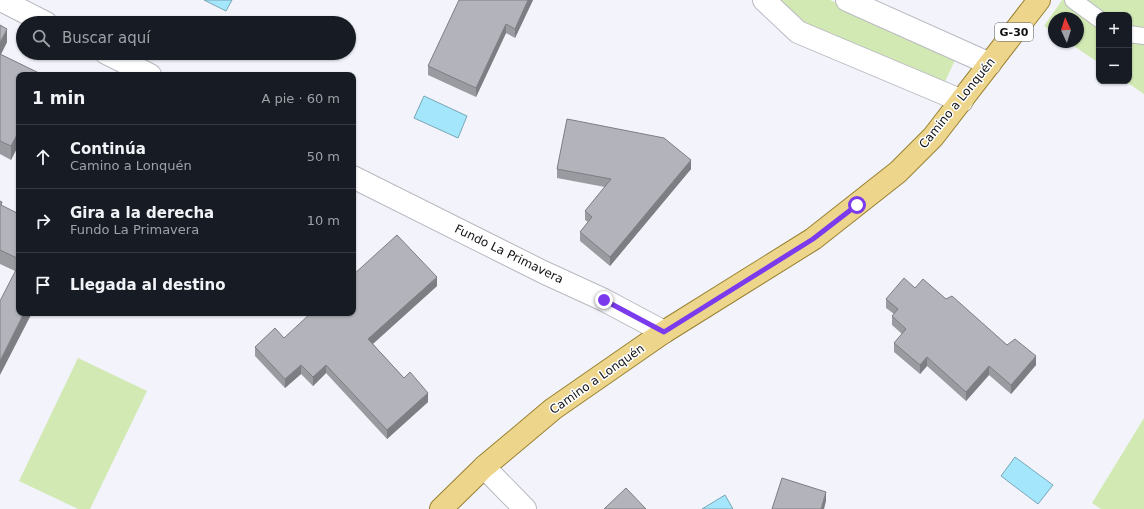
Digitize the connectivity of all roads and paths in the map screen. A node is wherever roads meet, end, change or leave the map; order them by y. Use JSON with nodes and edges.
{"nodes":[{"id":1,"x":0,"y":0,"type":"edge"},
{"id":2,"x":764,"y":0,"type":"edge"},
{"id":3,"x":848,"y":0,"type":"edge"},
{"id":4,"x":1038,"y":0,"type":"edge"},
{"id":5,"x":1073,"y":0,"type":"edge"},
{"id":6,"x":32,"y":16,"type":"edge"},
{"id":7,"x":1096,"y":17,"type":"edge"},
{"id":8,"x":1132,"y":34,"type":"edge"},
{"id":9,"x":1144,"y":36,"type":"edge"},
{"id":10,"x":120,"y":60,"type":"edge"},
{"id":11,"x":990,"y":64,"type":"junction"},
{"id":12,"x":144,"y":72,"type":"edge"},
{"id":13,"x":962,"y":101,"type":"junction"},
{"id":14,"x":356,"y":178,"type":"edge"},
{"id":15,"x":664,"y":332,"type":"junction"},
{"id":16,"x":484,"y":467,"type":"junction"},
{"id":17,"x":441,"y":509,"type":"edge"},
{"id":18,"x":525,"y":509,"type":"edge"}],
"edges":[{"from":1,"to":6,"type":"street"},
{"from":2,"to":13,"type":"street"},
{"from":3,"to":11,"type":"street"},
{"from":4,"to":11,"type":"main road","name":"Camino a Lonquén","number":"G-30"},
{"from":5,"to":7,"type":"lane"},
{"from":8,"to":9,"type":"lane"},
{"from":10,"to":12,"type":"street"},
{"from":11,"to":13,"type":"main road","name":"Camino a Lonquén","number":"G-30"},
{"from":13,"to":15,"type":"main road","name":"Camino a Lonquén","number":"G-30"},
{"from":14,"to":15,"type":"street","name":"Fundo La Primavera"},
{"from":15,"to":16,"type":"main road","name":"Camino a Lonquén","number":"G-30"},
{"from":16,"to":17,"type":"main road","name":"Camino a Lonquén","number":"G-30"},
{"from":16,"to":18,"type":"street"}]}
